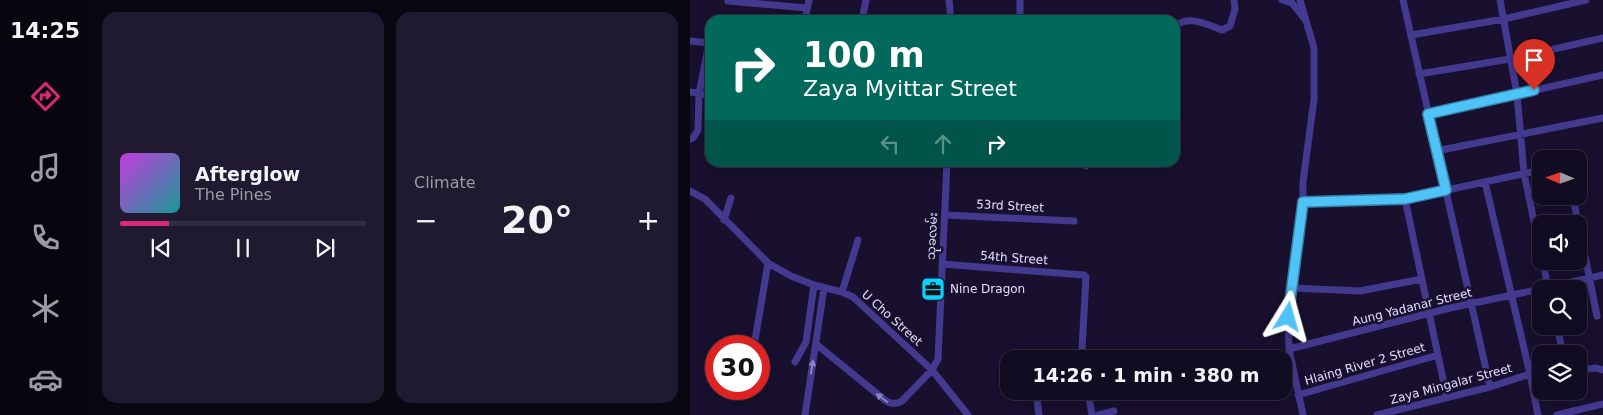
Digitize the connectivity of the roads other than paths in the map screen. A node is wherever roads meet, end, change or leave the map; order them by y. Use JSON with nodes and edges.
{"nodes":[{"id":1,"x":809,"y":0,"type":"edge"},
{"id":2,"x":866,"y":0,"type":"edge"},
{"id":3,"x":949,"y":0,"type":"edge"},
{"id":4,"x":1020,"y":0,"type":"edge"},
{"id":5,"x":1234,"y":0,"type":"edge"},
{"id":6,"x":1282,"y":0,"type":"edge"},
{"id":7,"x":1300,"y":0,"type":"edge"},
{"id":8,"x":1403,"y":0,"type":"edge"},
{"id":9,"x":1500,"y":0,"type":"edge"},
{"id":10,"x":1586,"y":0,"type":"edge"},
{"id":11,"x":728,"y":1,"type":"edge"},
{"id":12,"x":807,"y":8,"type":"junction"},
{"id":13,"x":805,"y":15,"type":"edge"},
{"id":14,"x":863,"y":15,"type":"edge"},
{"id":15,"x":950,"y":15,"type":"edge"},
{"id":16,"x":1020,"y":15,"type":"edge"},
{"id":17,"x":1306,"y":19,"type":"junction"},
{"id":18,"x":1504,"y":19,"type":"junction"},
{"id":19,"x":1180,"y":23,"type":"edge"},
{"id":20,"x":1411,"y":35,"type":"junction"},
{"id":21,"x":1603,"y":38,"type":"edge"},
{"id":22,"x":690,"y":41,"type":"edge"},
{"id":23,"x":705,"y":42,"type":"edge"},
{"id":24,"x":1510,"y":59,"type":"junction"},
{"id":25,"x":705,"y":66,"type":"edge"},
{"id":26,"x":1419,"y":74,"type":"junction"},
{"id":27,"x":1603,"y":75,"type":"edge"},
{"id":28,"x":690,"y":92,"type":"edge"},
{"id":29,"x":699,"y":94,"type":"junction"},
{"id":30,"x":1517,"y":94,"type":"junction"},
{"id":31,"x":705,"y":95,"type":"edge"},
{"id":32,"x":1428,"y":114,"type":"junction"},
{"id":33,"x":1603,"y":118,"type":"edge"},
{"id":34,"x":1521,"y":134,"type":"junction"},
{"id":35,"x":690,"y":139,"type":"edge"},
{"id":36,"x":1436,"y":151,"type":"junction"},
{"id":37,"x":947,"y":167,"type":"edge"},
{"id":38,"x":1532,"y":172,"type":"edge"},
{"id":39,"x":1524,"y":174,"type":"junction"},
{"id":40,"x":1486,"y":182,"type":"junction"},
{"id":41,"x":1446,"y":190,"type":"junction"},
{"id":42,"x":690,"y":192,"type":"edge"},
{"id":43,"x":731,"y":198,"type":"dead end"},
{"id":44,"x":1405,"y":199,"type":"junction"},
{"id":45,"x":1303,"y":202,"type":"junction"},
{"id":46,"x":945,"y":215,"type":"junction"},
{"id":47,"x":1533,"y":215,"type":"edge"},
{"id":48,"x":724,"y":220,"type":"junction"},
{"id":49,"x":1074,"y":221,"type":"dead end"},
{"id":50,"x":858,"y":240,"type":"dead end"},
{"id":51,"x":768,"y":263,"type":"junction"},
{"id":52,"x":942,"y":264,"type":"junction"},
{"id":53,"x":1586,"y":270,"type":"edge"},
{"id":54,"x":1603,"y":275,"type":"edge"},
{"id":55,"x":1422,"y":278,"type":"junction"},
{"id":56,"x":1588,"y":278,"type":"junction"},
{"id":57,"x":1579,"y":280,"type":"edge"},
{"id":58,"x":814,"y":285,"type":"junction"},
{"id":59,"x":824,"y":288,"type":"junction"},
{"id":60,"x":1292,"y":288,"type":"junction"},
{"id":61,"x":1532,"y":291,"type":"edge"},
{"id":62,"x":842,"y":292,"type":"junction"},
{"id":63,"x":1512,"y":295,"type":"junction"},
{"id":64,"x":1471,"y":304,"type":"junction"},
{"id":65,"x":1429,"y":313,"type":"junction"},
{"id":66,"x":1597,"y":316,"type":"dead end"},
{"id":67,"x":756,"y":335,"type":"edge"},
{"id":68,"x":816,"y":344,"type":"junction"},
{"id":69,"x":1082,"y":350,"type":"edge"},
{"id":70,"x":1289,"y":350,"type":"joint"},
{"id":71,"x":1438,"y":355,"type":"junction"},
{"id":72,"x":795,"y":362,"type":"dead end"},
{"id":73,"x":1292,"y":365,"type":"edge"},
{"id":74,"x":1587,"y":369,"type":"edge"},
{"id":75,"x":932,"y":370,"type":"junction"},
{"id":76,"x":1603,"y":370,"type":"edge"},
{"id":77,"x":1530,"y":374,"type":"junction"},
{"id":78,"x":1490,"y":387,"type":"junction"},
{"id":79,"x":1298,"y":395,"type":"junction"},
{"id":80,"x":1447,"y":398,"type":"junction"},
{"id":81,"x":1037,"y":400,"type":"edge"},
{"id":82,"x":1090,"y":400,"type":"edge"},
{"id":83,"x":1603,"y":404,"type":"edge"},
{"id":84,"x":1114,"y":411,"type":"dead end"},
{"id":85,"x":805,"y":415,"type":"edge"},
{"id":86,"x":968,"y":415,"type":"edge"},
{"id":87,"x":1038,"y":415,"type":"edge"},
{"id":88,"x":1092,"y":415,"type":"edge"},
{"id":89,"x":1098,"y":415,"type":"edge"},
{"id":90,"x":1303,"y":415,"type":"edge"},
{"id":91,"x":1376,"y":415,"type":"edge"},
{"id":92,"x":1538,"y":415,"type":"edge"},
{"id":93,"x":1557,"y":415,"type":"edge"}],
"edges":[{"from":1,"to":12,"type":"street"},
{"from":2,"to":14,"type":"street"},
{"from":3,"to":15,"type":"street"},
{"from":4,"to":16,"type":"street"},
{"from":5,"to":19,"type":"street"},
{"from":6,"to":17,"type":"street"},
{"from":7,"to":17,"type":"street"},
{"from":8,"to":20,"type":"street"},
{"from":9,"to":18,"type":"street"},
{"from":10,"to":18,"type":"street"},
{"from":11,"to":12,"type":"street"},
{"from":12,"to":13,"type":"street"},
{"from":17,"to":45,"type":"street"},
{"from":18,"to":20,"type":"street"},
{"from":18,"to":24,"type":"street"},
{"from":20,"to":26,"type":"street"},
{"from":21,"to":24,"type":"street"},
{"from":22,"to":23,"type":"street"},
{"from":24,"to":26,"type":"street"},
{"from":24,"to":30,"type":"street"},
{"from":25,"to":29,"type":"street"},
{"from":26,"to":32,"type":"street"},
{"from":27,"to":30,"type":"street"},
{"from":28,"to":29,"type":"street"},
{"from":29,"to":31,"type":"street"},
{"from":29,"to":35,"type":"street"},
{"from":30,"to":32,"type":"street"},
{"from":30,"to":34,"type":"street"},
{"from":32,"to":36,"type":"street"},
{"from":33,"to":34,"type":"street"},
{"from":34,"to":36,"type":"street"},
{"from":34,"to":39,"type":"street"},
{"from":36,"to":41,"type":"street"},
{"from":37,"to":46,"type":"street","name":"သုခလမ်း"},
{"from":38,"to":39,"type":"street"},
{"from":39,"to":40,"type":"street"},
{"from":39,"to":47,"type":"street"},
{"from":40,"to":41,"type":"street"},
{"from":40,"to":63,"type":"street"},
{"from":41,"to":44,"type":"street"},
{"from":41,"to":64,"type":"street"},
{"from":42,"to":48,"type":"street","name":"U Cho Street"},
{"from":43,"to":48,"type":"street"},
{"from":44,"to":45,"type":"street"},
{"from":44,"to":55,"type":"street"},
{"from":45,"to":60,"type":"street"},
{"from":46,"to":49,"type":"street","name":"53rd Street"},
{"from":46,"to":52,"type":"street","name":"သုခလမ်း"},
{"from":48,"to":51,"type":"street","name":"U Cho Street"},
{"from":50,"to":62,"type":"street"},
{"from":51,"to":58,"type":"street","name":"U Cho Street"},
{"from":51,"to":67,"type":"street"},
{"from":52,"to":69,"type":"street","name":"54th Street"},
{"from":52,"to":75,"type":"street","name":"သုခလမ်း"},
{"from":53,"to":56,"type":"street"},
{"from":54,"to":56,"type":"street","name":"Aung Yadanar Street"},
{"from":55,"to":60,"type":"street"},
{"from":55,"to":65,"type":"street"},
{"from":56,"to":57,"type":"street","name":"Aung Yadanar Street"},
{"from":56,"to":66,"type":"street"},
{"from":58,"to":59,"type":"street","name":"U Cho Street"},
{"from":58,"to":72,"type":"street"},
{"from":59,"to":62,"type":"street","name":"U Cho Street"},
{"from":59,"to":68,"type":"street"},
{"from":60,"to":70,"type":"street"},
{"from":61,"to":63,"type":"street","name":"Aung Yadanar Street"},
{"from":62,"to":75,"type":"street","name":"U Cho Street"},
{"from":63,"to":64,"type":"street","name":"Aung Yadanar Street"},
{"from":63,"to":77,"type":"street"},
{"from":64,"to":65,"type":"street","name":"Aung Yadanar Street"},
{"from":64,"to":78,"type":"street"},
{"from":65,"to":70,"type":"street","name":"Aung Yadanar Street"},
{"from":65,"to":71,"type":"street"},
{"from":75,"to":68,"type":"street","one_way":true},
{"from":85,"to":68,"type":"street","one_way":true},
{"from":71,"to":79,"type":"street","name":"Hlaing River 2 Street"},
{"from":71,"to":80,"type":"street"},
{"from":73,"to":79,"type":"street"},
{"from":74,"to":76,"type":"street"},
{"from":75,"to":86,"type":"street","name":"U Cho Street"},
{"from":77,"to":78,"type":"street","name":"Zaya Mingalar Street"},
{"from":77,"to":92,"type":"street"},
{"from":78,"to":80,"type":"street","name":"Zaya Mingalar Street"},
{"from":79,"to":90,"type":"street"},
{"from":80,"to":91,"type":"street","name":"Zaya Mingalar Street"},
{"from":81,"to":87,"type":"street"},
{"from":82,"to":88,"type":"street"},
{"from":83,"to":93,"type":"street"},
{"from":84,"to":89,"type":"street"}]}
